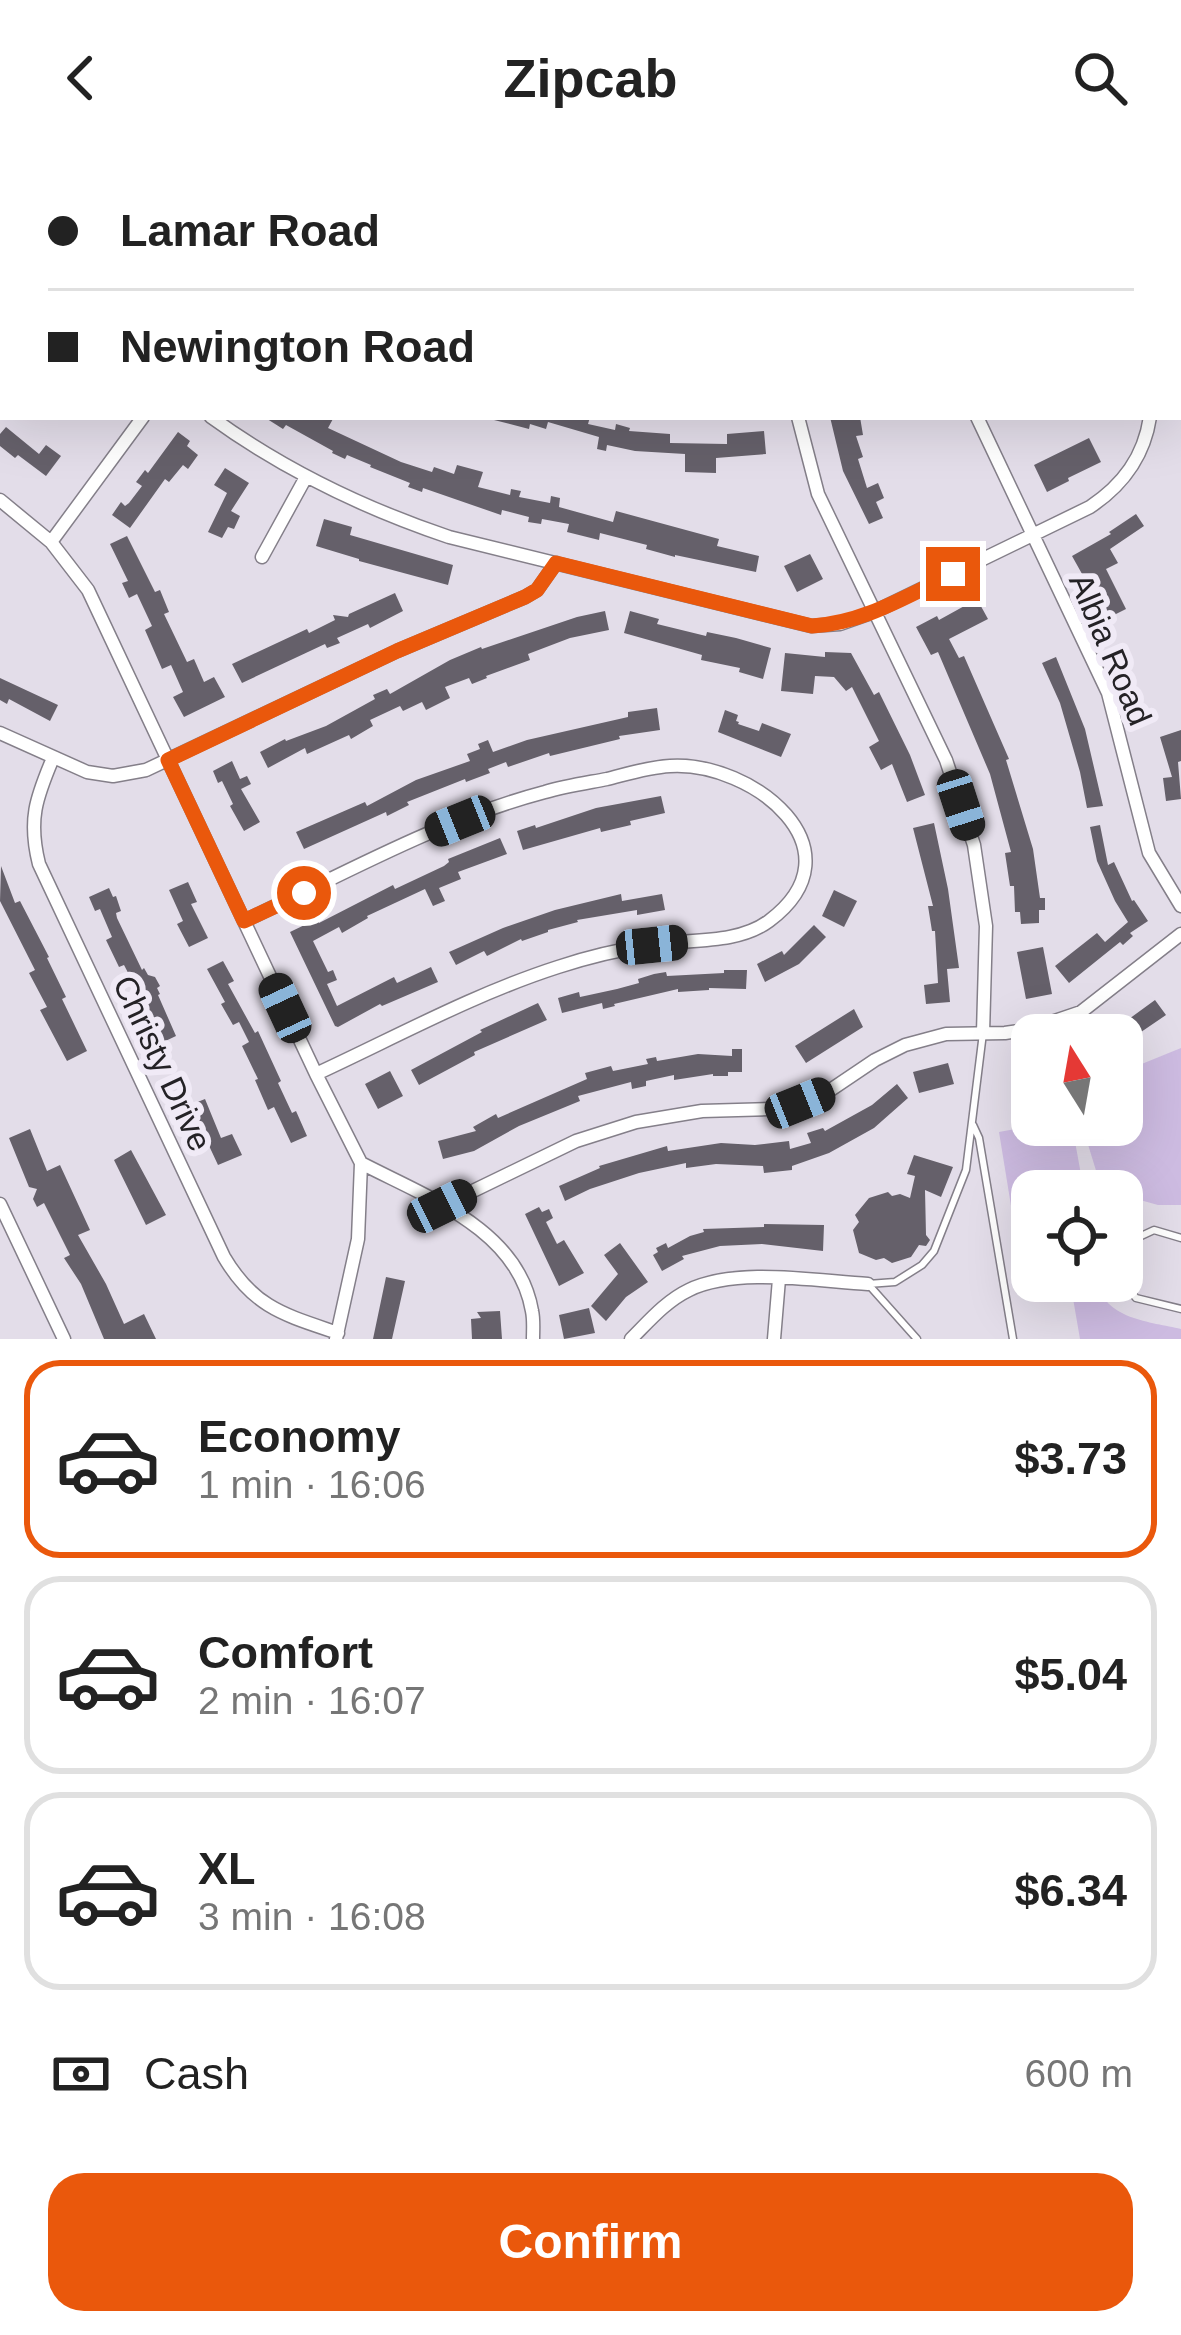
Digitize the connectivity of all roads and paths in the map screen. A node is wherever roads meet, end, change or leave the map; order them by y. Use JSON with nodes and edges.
{"nodes":[{"id":1,"x":141,"y":420,"type":"edge"},
{"id":2,"x":216,"y":420,"type":"edge"},
{"id":3,"x":799,"y":420,"type":"edge"},
{"id":4,"x":978,"y":420,"type":"edge"},
{"id":5,"x":1150,"y":420,"type":"edge"},
{"id":6,"x":305,"y":477,"type":"junction"},
{"id":7,"x":0,"y":500,"type":"edge"},
{"id":8,"x":1032,"y":535,"type":"junction"},
{"id":9,"x":51,"y":542,"type":"junction"},
{"id":10,"x":262,"y":557,"type":"dead end"},
{"id":11,"x":556,"y":563,"type":"junction"},
{"id":12,"x":874,"y":612,"type":"junction"},
{"id":13,"x":0,"y":733,"type":"edge"},
{"id":14,"x":53,"y":758,"type":"junction"},
{"id":15,"x":168,"y":760,"type":"junction"},
{"id":16,"x":1181,"y":906,"type":"edge"},
{"id":17,"x":244,"y":921,"type":"junction"},
{"id":18,"x":1181,"y":934,"type":"edge"},
{"id":19,"x":983,"y":1033,"type":"junction"},
{"id":20,"x":316,"y":1074,"type":"junction"},
{"id":21,"x":972,"y":1122,"type":"junction"},
{"id":22,"x":361,"y":1162,"type":"junction"},
{"id":23,"x":0,"y":1204,"type":"edge"},
{"id":24,"x":442,"y":1206,"type":"junction"},
{"id":25,"x":1143,"y":1235,"type":"edge"},
{"id":26,"x":1181,"y":1238,"type":"edge"},
{"id":27,"x":779,"y":1279,"type":"junction"},
{"id":28,"x":868,"y":1284,"type":"junction"},
{"id":29,"x":1143,"y":1300,"type":"edge"},
{"id":30,"x":1181,"y":1309,"type":"edge"},
{"id":31,"x":337,"y":1336,"type":"edge"},
{"id":32,"x":64,"y":1339,"type":"edge"},
{"id":33,"x":533,"y":1339,"type":"edge"},
{"id":34,"x":631,"y":1339,"type":"edge"},
{"id":35,"x":774,"y":1339,"type":"edge"},
{"id":36,"x":917,"y":1339,"type":"edge"},
{"id":37,"x":1013,"y":1339,"type":"edge"}],
"edges":[{"from":1,"to":9,"type":"street"},
{"from":2,"to":6,"type":"street"},
{"from":3,"to":12,"type":"street"},
{"from":4,"to":8,"type":"street","name":"Albia Road"},
{"from":5,"to":8,"type":"street"},
{"from":6,"to":10,"type":"street"},
{"from":6,"to":11,"type":"street"},
{"from":7,"to":9,"type":"street"},
{"from":8,"to":12,"type":"street"},
{"from":8,"to":16,"type":"street","name":"Albia Road"},
{"from":9,"to":15,"type":"street"},
{"from":11,"to":12,"type":"street"},
{"from":11,"to":15,"type":"street"},
{"from":12,"to":19,"type":"street"},
{"from":13,"to":14,"type":"street"},
{"from":14,"to":15,"type":"street"},
{"from":14,"to":31,"type":"street","name":"Christy Drive"},
{"from":15,"to":17,"type":"street"},
{"from":17,"to":20,"type":"street"},
{"from":17,"to":20,"type":"street"},
{"from":18,"to":19,"type":"street"},
{"from":19,"to":21,"type":"lane"},
{"from":19,"to":24,"type":"street"},
{"from":20,"to":22,"type":"street"},
{"from":21,"to":28,"type":"lane"},
{"from":21,"to":37,"type":"lane"},
{"from":22,"to":24,"type":"street"},
{"from":22,"to":31,"type":"street"},
{"from":23,"to":32,"type":"street"},
{"from":24,"to":33,"type":"street"},
{"from":25,"to":26,"type":"lane"},
{"from":27,"to":28,"type":"street"},
{"from":27,"to":34,"type":"street"},
{"from":27,"to":35,"type":"street"},
{"from":28,"to":36,"type":"lane"},
{"from":29,"to":30,"type":"lane"}]}
